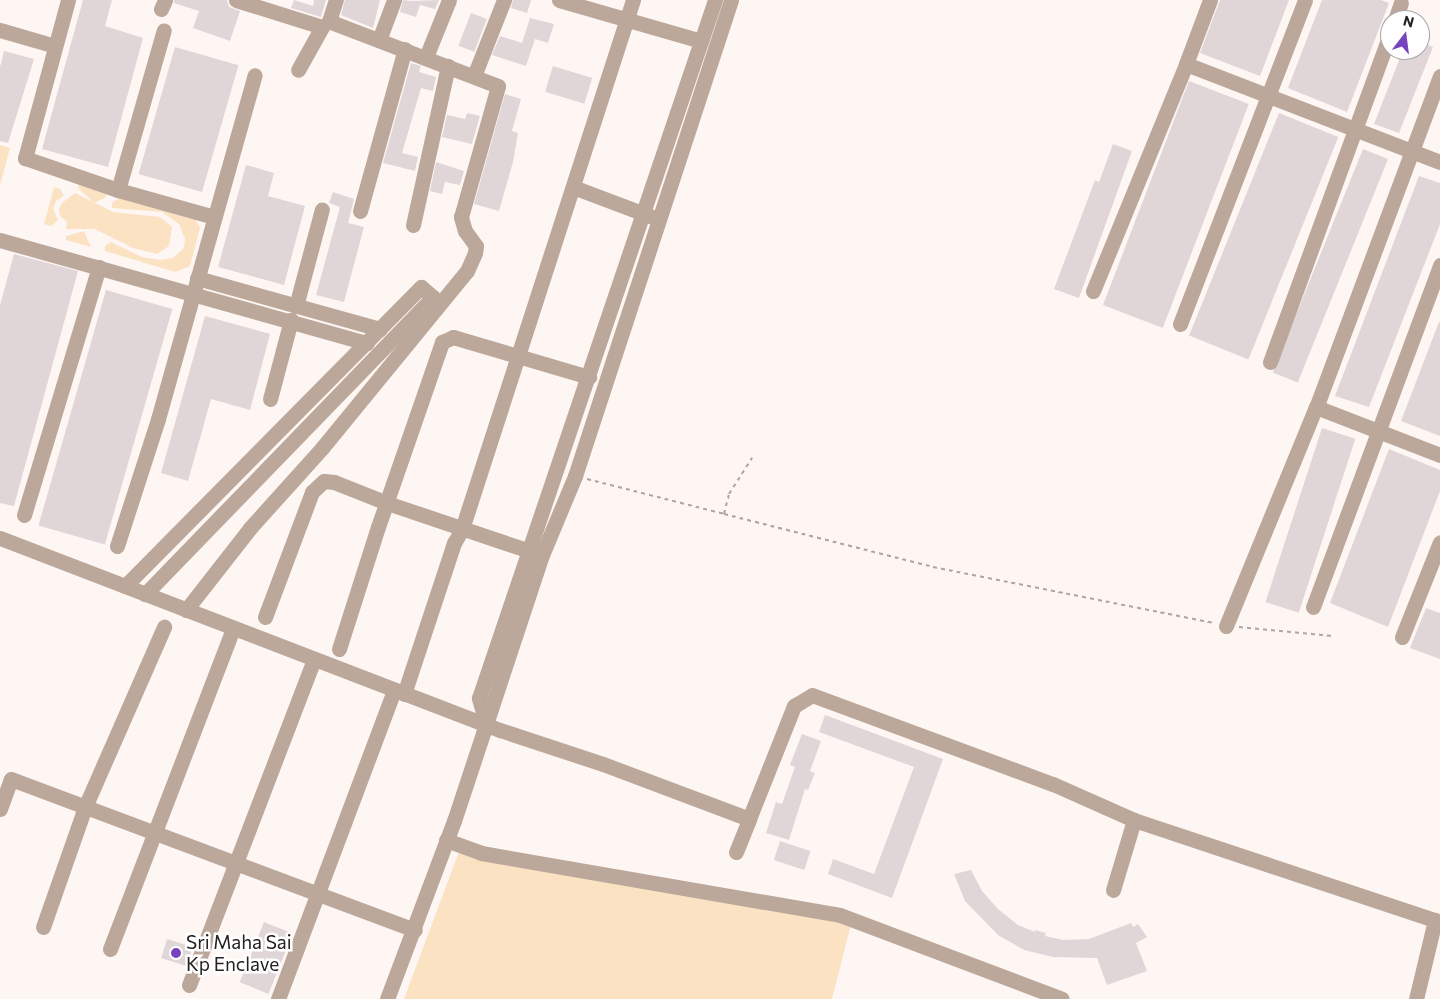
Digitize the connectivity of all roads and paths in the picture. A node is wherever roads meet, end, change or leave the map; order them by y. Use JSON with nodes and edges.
{"nodes":[{"id":1,"x":68,"y":0,"type":"edge"},
{"id":2,"x":236,"y":0,"type":"edge"},
{"id":3,"x":336,"y":0,"type":"edge"},
{"id":4,"x":394,"y":0,"type":"edge"},
{"id":5,"x":449,"y":0,"type":"edge"},
{"id":6,"x":504,"y":0,"type":"edge"},
{"id":7,"x":559,"y":0,"type":"edge"},
{"id":8,"x":633,"y":0,"type":"edge"},
{"id":9,"x":715,"y":0,"type":"edge"},
{"id":10,"x":731,"y":0,"type":"edge"},
{"id":11,"x":1210,"y":0,"type":"edge"},
{"id":12,"x":1305,"y":0,"type":"edge"},
{"id":13,"x":256,"y":3,"type":"edge"},
{"id":14,"x":1401,"y":3,"type":"dead end"},
{"id":15,"x":1399,"y":10,"type":"edge"},
{"id":16,"x":626,"y":20,"type":"junction"},
{"id":17,"x":325,"y":24,"type":"junction"},
{"id":18,"x":0,"y":30,"type":"edge"},
{"id":19,"x":164,"y":30,"type":"dead end"},
{"id":20,"x":379,"y":40,"type":"junction"},
{"id":21,"x":701,"y":41,"type":"junction"},
{"id":22,"x":55,"y":46,"type":"junction"},
{"id":23,"x":404,"y":49,"type":"junction"},
{"id":24,"x":426,"y":57,"type":"junction"},
{"id":25,"x":1381,"y":60,"type":"edge"},
{"id":26,"x":1186,"y":64,"type":"junction"},
{"id":27,"x":448,"y":66,"type":"junction"},
{"id":28,"x":298,"y":70,"type":"dead end"},
{"id":29,"x":255,"y":75,"type":"dead end"},
{"id":30,"x":474,"y":76,"type":"junction"},
{"id":31,"x":1440,"y":76,"type":"edge"},
{"id":32,"x":1268,"y":96,"type":"junction"},
{"id":33,"x":1356,"y":130,"type":"junction"},
{"id":34,"x":1411,"y":151,"type":"junction"},
{"id":35,"x":1440,"y":162,"type":"edge"},
{"id":36,"x":573,"y":186,"type":"junction"},
{"id":37,"x":118,"y":190,"type":"junction"},
{"id":38,"x":322,"y":209,"type":"dead end"},
{"id":39,"x":360,"y":211,"type":"dead end"},
{"id":40,"x":644,"y":213,"type":"junction"},
{"id":41,"x":214,"y":217,"type":"junction"},
{"id":42,"x":659,"y":219,"type":"junction"},
{"id":43,"x":413,"y":225,"type":"dead end"},
{"id":44,"x":0,"y":240,"type":"edge"},
{"id":45,"x":1440,"y":265,"type":"edge"},
{"id":46,"x":99,"y":266,"type":"junction"},
{"id":47,"x":196,"y":278,"type":"junction"},
{"id":48,"x":1093,"y":291,"type":"dead end"},
{"id":49,"x":192,"y":293,"type":"junction"},
{"id":50,"x":296,"y":306,"type":"junction"},
{"id":51,"x":291,"y":320,"type":"junction"},
{"id":52,"x":1180,"y":324,"type":"dead end"},
{"id":53,"x":380,"y":329,"type":"junction"},
{"id":54,"x":367,"y":343,"type":"junction"},
{"id":55,"x":516,"y":356,"type":"junction"},
{"id":56,"x":1270,"y":362,"type":"dead end"},
{"id":57,"x":589,"y":376,"type":"junction"},
{"id":58,"x":270,"y":399,"type":"dead end"},
{"id":59,"x":1316,"y":407,"type":"junction"},
{"id":60,"x":578,"y":409,"type":"junction"},
{"id":61,"x":595,"y":414,"type":"junction"},
{"id":62,"x":1379,"y":432,"type":"junction"},
{"id":63,"x":1440,"y":455,"type":"edge"},
{"id":64,"x":752,"y":458,"type":"dead end"},
{"id":65,"x":575,"y":476,"type":"junction"},
{"id":66,"x":387,"y":503,"type":"junction"},
{"id":67,"x":24,"y":514,"type":"dead end"},
{"id":68,"x":724,"y":514,"type":"junction"},
{"id":69,"x":462,"y":530,"type":"junction"},
{"id":70,"x":0,"y":538,"type":"edge"},
{"id":71,"x":1440,"y":542,"type":"edge"},
{"id":72,"x":117,"y":546,"type":"dead end"},
{"id":73,"x":527,"y":550,"type":"junction"},
{"id":74,"x":125,"y":586,"type":"junction"},
{"id":75,"x":145,"y":594,"type":"junction"},
{"id":76,"x":1313,"y":607,"type":"dead end"},
{"id":77,"x":186,"y":610,"type":"junction"},
{"id":78,"x":265,"y":617,"type":"dead end"},
{"id":79,"x":1226,"y":626,"type":"junction"},
{"id":80,"x":164,"y":628,"type":"dead end"},
{"id":81,"x":233,"y":628,"type":"junction"},
{"id":82,"x":1333,"y":636,"type":"dead end"},
{"id":83,"x":1402,"y":637,"type":"dead end"},
{"id":84,"x":339,"y":649,"type":"dead end"},
{"id":85,"x":314,"y":659,"type":"junction"},
{"id":86,"x":399,"y":692,"type":"junction"},
{"id":87,"x":486,"y":723,"type":"junction"},
{"id":88,"x":85,"y":807,"type":"junction"},
{"id":89,"x":0,"y":809,"type":"edge"},
{"id":90,"x":749,"y":819,"type":"junction"},
{"id":91,"x":1134,"y":820,"type":"junction"},
{"id":92,"x":153,"y":833,"type":"junction"},
{"id":93,"x":446,"y":840,"type":"junction"},
{"id":94,"x":736,"y":852,"type":"dead end"},
{"id":95,"x":237,"y":864,"type":"junction"},
{"id":96,"x":1113,"y":890,"type":"dead end"},
{"id":97,"x":318,"y":894,"type":"junction"},
{"id":98,"x":43,"y":927,"type":"dead end"},
{"id":99,"x":415,"y":930,"type":"junction"},
{"id":100,"x":110,"y":949,"type":"dead end"},
{"id":101,"x":190,"y":985,"type":"dead end"},
{"id":102,"x":278,"y":999,"type":"edge"},
{"id":103,"x":387,"y":999,"type":"edge"},
{"id":104,"x":1062,"y":999,"type":"edge"},
{"id":105,"x":1416,"y":999,"type":"edge"}],
"edges":[{"from":1,"to":22,"type":"street"},
{"from":2,"to":13,"type":"street"},
{"from":3,"to":17,"type":"street"},
{"from":4,"to":20,"type":"street"},
{"from":5,"to":24,"type":"street"},
{"from":6,"to":30,"type":"street"},
{"from":7,"to":16,"type":"street"},
{"from":8,"to":16,"type":"street"},
{"from":9,"to":21,"type":"street"},
{"from":10,"to":42,"type":"street"},
{"from":11,"to":26,"type":"street"},
{"from":12,"to":32,"type":"street"},
{"from":13,"to":17,"type":"street"},
{"from":14,"to":15,"type":"street"},
{"from":16,"to":21,"type":"street"},
{"from":16,"to":36,"type":"street"},
{"from":17,"to":20,"type":"street"},
{"from":17,"to":28,"type":"street"},
{"from":18,"to":22,"type":"street"},
{"from":19,"to":37,"type":"street"},
{"from":20,"to":23,"type":"street"},
{"from":21,"to":40,"type":"street"},
{"from":22,"to":37,"type":"street"},
{"from":23,"to":24,"type":"street"},
{"from":23,"to":39,"type":"street"},
{"from":24,"to":27,"type":"street"},
{"from":25,"to":33,"type":"street"},
{"from":26,"to":32,"type":"street"},
{"from":26,"to":48,"type":"street"},
{"from":27,"to":30,"type":"street"},
{"from":27,"to":43,"type":"street"},
{"from":29,"to":41,"type":"street"},
{"from":30,"to":77,"type":"street"},
{"from":31,"to":34,"type":"street"},
{"from":32,"to":33,"type":"street"},
{"from":32,"to":52,"type":"street"},
{"from":33,"to":34,"type":"street"},
{"from":33,"to":56,"type":"street"},
{"from":34,"to":35,"type":"street"},
{"from":34,"to":59,"type":"street"},
{"from":36,"to":40,"type":"street"},
{"from":36,"to":55,"type":"street"},
{"from":37,"to":41,"type":"street"},
{"from":38,"to":50,"type":"street"},
{"from":40,"to":42,"type":"street"},
{"from":40,"to":57,"type":"street"},
{"from":41,"to":47,"type":"street"},
{"from":42,"to":61,"type":"street"},
{"from":44,"to":46,"type":"street"},
{"from":45,"to":62,"type":"street"},
{"from":46,"to":49,"type":"street"},
{"from":46,"to":67,"type":"street"},
{"from":47,"to":49,"type":"street"},
{"from":47,"to":50,"type":"street"},
{"from":49,"to":51,"type":"street"},
{"from":49,"to":72,"type":"street"},
{"from":50,"to":53,"type":"street"},
{"from":51,"to":54,"type":"street"},
{"from":51,"to":58,"type":"street"},
{"from":53,"to":54,"type":"street"},
{"from":53,"to":75,"type":"street"},
{"from":54,"to":74,"type":"street"},
{"from":55,"to":57,"type":"street"},
{"from":55,"to":66,"type":"street"},
{"from":55,"to":69,"type":"street"},
{"from":57,"to":60,"type":"street"},
{"from":59,"to":62,"type":"street"},
{"from":59,"to":79,"type":"street"},
{"from":60,"to":61,"type":"street"},
{"from":60,"to":73,"type":"street"},
{"from":61,"to":65,"type":"street"},
{"from":62,"to":63,"type":"street"},
{"from":62,"to":76,"type":"street"},
{"from":64,"to":68,"type":"path"},
{"from":65,"to":68,"type":"path"},
{"from":65,"to":87,"type":"street"},
{"from":66,"to":69,"type":"street"},
{"from":66,"to":78,"type":"street"},
{"from":66,"to":84,"type":"street"},
{"from":68,"to":79,"type":"path"},
{"from":69,"to":73,"type":"street"},
{"from":69,"to":86,"type":"street"},
{"from":70,"to":74,"type":"street"},
{"from":71,"to":83,"type":"street"},
{"from":73,"to":87,"type":"street"},
{"from":74,"to":75,"type":"street"},
{"from":75,"to":77,"type":"street"},
{"from":77,"to":81,"type":"street"},
{"from":79,"to":82,"type":"path"},
{"from":80,"to":88,"type":"street"},
{"from":81,"to":85,"type":"street"},
{"from":81,"to":92,"type":"street"},
{"from":85,"to":86,"type":"street"},
{"from":85,"to":95,"type":"street"},
{"from":86,"to":87,"type":"street"},
{"from":86,"to":97,"type":"street"},
{"from":87,"to":90,"type":"street"},
{"from":87,"to":93,"type":"street"},
{"from":88,"to":89,"type":"street"},
{"from":88,"to":92,"type":"street"},
{"from":88,"to":98,"type":"street"},
{"from":90,"to":91,"type":"street"},
{"from":90,"to":94,"type":"street"},
{"from":91,"to":96,"type":"street"},
{"from":91,"to":105,"type":"street"},
{"from":92,"to":95,"type":"street"},
{"from":92,"to":100,"type":"street"},
{"from":93,"to":99,"type":"street"},
{"from":93,"to":104,"type":"street"},
{"from":95,"to":97,"type":"street"},
{"from":95,"to":101,"type":"street"},
{"from":97,"to":99,"type":"street"},
{"from":97,"to":102,"type":"street"},
{"from":99,"to":103,"type":"street"}]}
